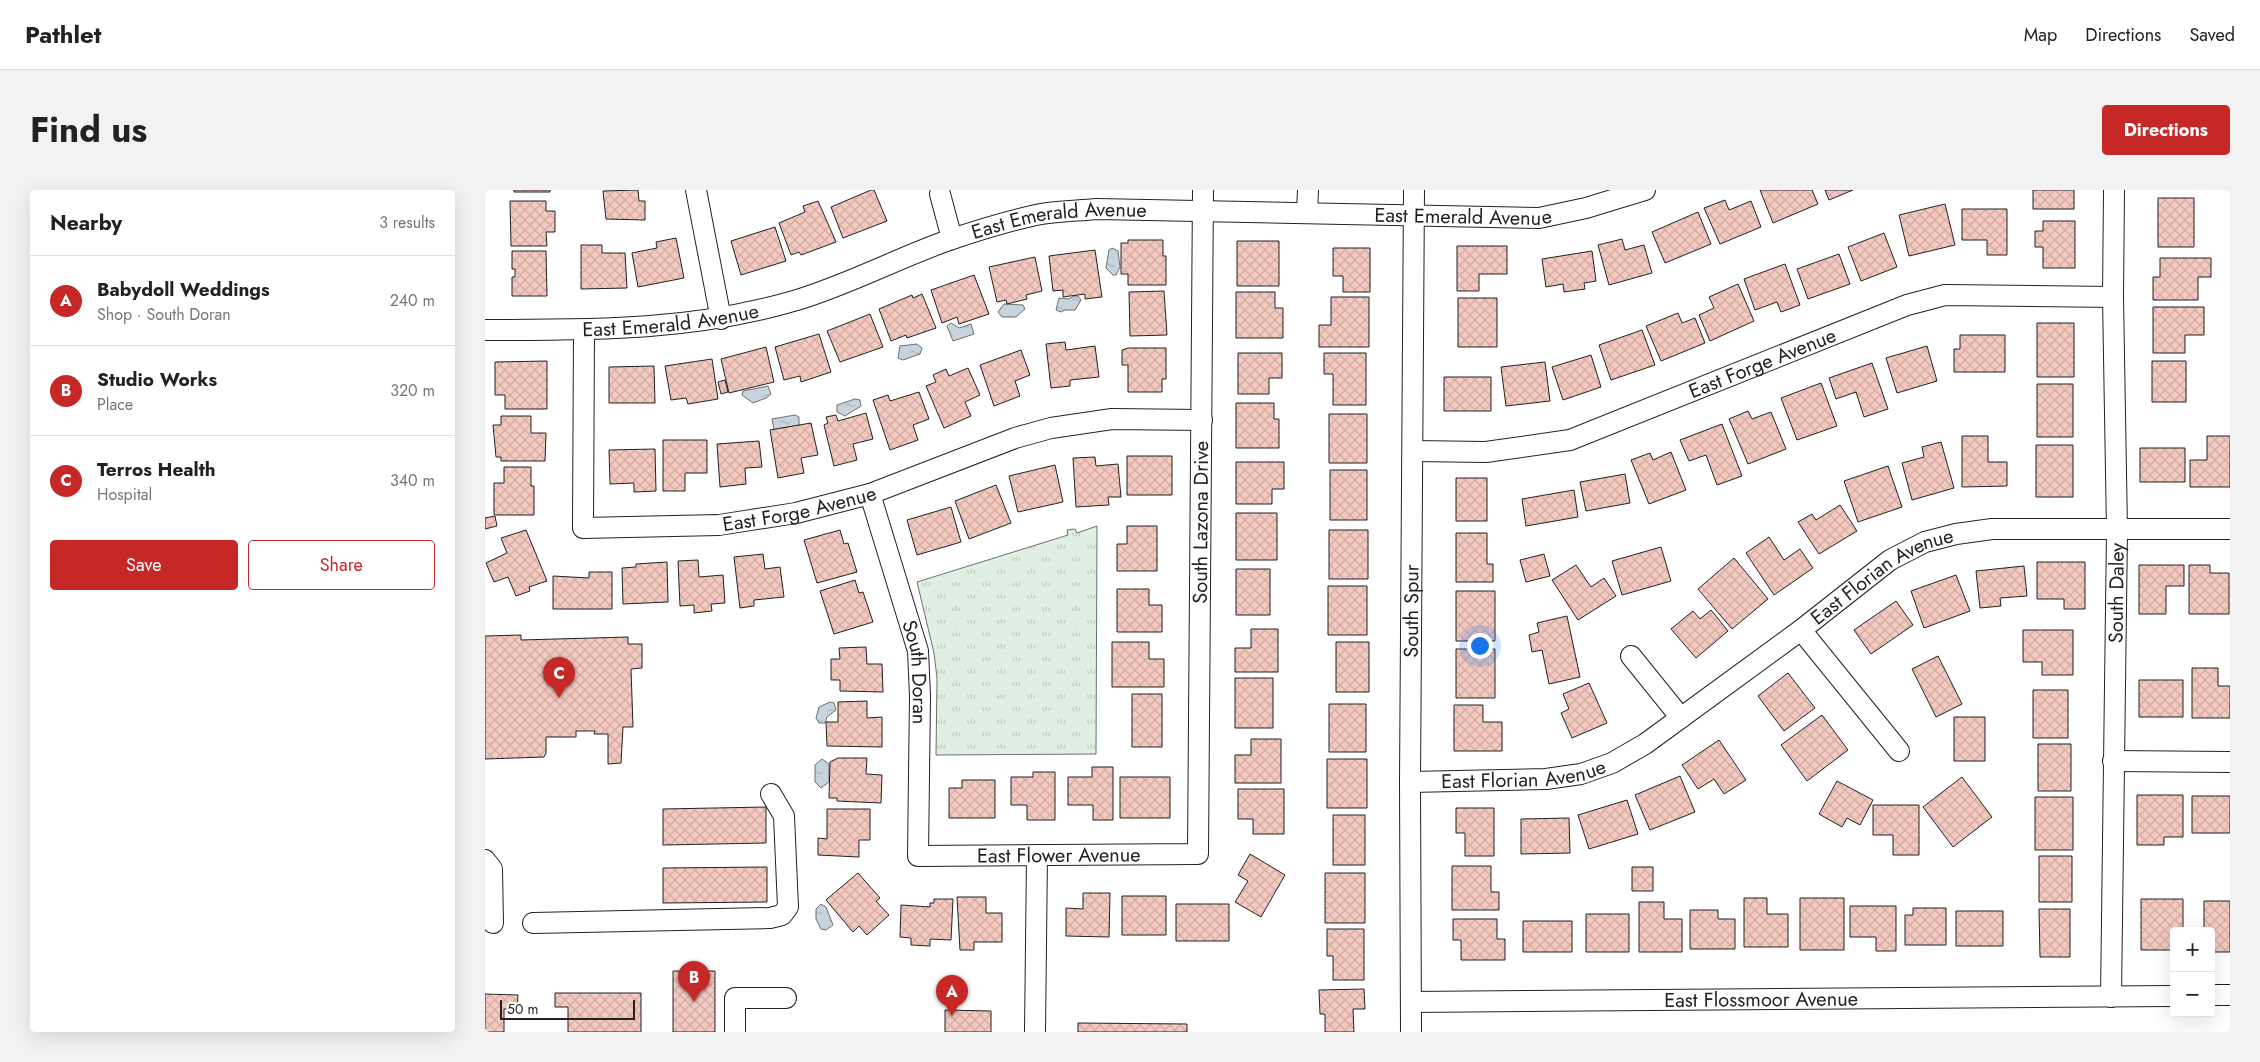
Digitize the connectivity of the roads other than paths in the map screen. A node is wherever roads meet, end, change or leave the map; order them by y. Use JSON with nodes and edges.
{"nodes":[{"id":1,"x":696,"y":190,"type":"edge"},
{"id":2,"x":1203,"y":190,"type":"edge"},
{"id":3,"x":1307,"y":190,"type":"edge"},
{"id":4,"x":1414,"y":190,"type":"edge"},
{"id":5,"x":1645,"y":190,"type":"edge"},
{"id":6,"x":2114,"y":190,"type":"edge"},
{"id":7,"x":939,"y":194,"type":"dead end"},
{"id":8,"x":1203,"y":212,"type":"junction"},
{"id":9,"x":1307,"y":213,"type":"junction"},
{"id":10,"x":1414,"y":214,"type":"junction"},
{"id":11,"x":952,"y":239,"type":"junction"},
{"id":12,"x":2113,"y":297,"type":"junction"},
{"id":13,"x":721,"y":319,"type":"junction"},
{"id":14,"x":485,"y":330,"type":"edge"},
{"id":15,"x":584,"y":330,"type":"junction"},
{"id":16,"x":1201,"y":420,"type":"junction"},
{"id":17,"x":1414,"y":451,"type":"junction"},
{"id":18,"x":870,"y":494,"type":"junction"},
{"id":19,"x":2230,"y":529,"type":"edge"},
{"id":20,"x":2117,"y":530,"type":"junction"},
{"id":21,"x":1801,"y":630,"type":"junction"},
{"id":22,"x":1631,"y":656,"type":"dead end"},
{"id":23,"x":1681,"y":718,"type":"junction"},
{"id":24,"x":1899,"y":751,"type":"dead end"},
{"id":25,"x":2113,"y":762,"type":"junction"},
{"id":26,"x":2230,"y":762,"type":"edge"},
{"id":27,"x":1410,"y":782,"type":"junction"},
{"id":28,"x":771,"y":794,"type":"dead end"},
{"id":29,"x":1199,"y":854,"type":"joint"},
{"id":30,"x":1037,"y":855,"type":"junction"},
{"id":31,"x":918,"y":856,"type":"joint"},
{"id":32,"x":485,"y":860,"type":"edge"},
{"id":33,"x":493,"y":923,"type":"dead end"},
{"id":34,"x":533,"y":923,"type":"dead end"},
{"id":35,"x":2215,"y":995,"type":"edge"},
{"id":36,"x":2230,"y":995,"type":"edge"},
{"id":37,"x":2170,"y":996,"type":"edge"},
{"id":38,"x":2111,"y":997,"type":"junction"},
{"id":39,"x":785,"y":998,"type":"dead end"},
{"id":40,"x":1411,"y":1002,"type":"junction"},
{"id":41,"x":735,"y":1032,"type":"edge"},
{"id":42,"x":1035,"y":1032,"type":"edge"},
{"id":43,"x":1411,"y":1032,"type":"edge"}],
"edges":[{"from":1,"to":13,"type":"street"},
{"from":2,"to":8,"type":"street","name":"South Lazona Drive"},
{"from":3,"to":9,"type":"street"},
{"from":4,"to":10,"type":"street","name":"South Spur"},
{"from":5,"to":10,"type":"street","name":"East Emerald Avenue"},
{"from":6,"to":12,"type":"street","name":"South Daley"},
{"from":7,"to":11,"type":"street"},
{"from":8,"to":9,"type":"street","name":"East Emerald Avenue"},
{"from":8,"to":11,"type":"street","name":"East Emerald Avenue"},
{"from":8,"to":16,"type":"street","name":"South Lazona Drive"},
{"from":9,"to":10,"type":"street","name":"East Emerald Avenue"},
{"from":10,"to":17,"type":"street","name":"South Spur"},
{"from":11,"to":13,"type":"street","name":"East Emerald Avenue"},
{"from":12,"to":17,"type":"street","name":"East Forge Avenue"},
{"from":12,"to":20,"type":"street","name":"South Daley"},
{"from":13,"to":15,"type":"street","name":"East Emerald Avenue"},
{"from":14,"to":15,"type":"street","name":"East Emerald Avenue"},
{"from":15,"to":18,"type":"street","name":"East Forge Avenue"},
{"from":16,"to":18,"type":"street","name":"East Forge Avenue"},
{"from":16,"to":29,"type":"street","name":"South Lazona Drive"},
{"from":17,"to":27,"type":"street","name":"South Spur"},
{"from":18,"to":31,"type":"street","name":"South Doran"},
{"from":19,"to":20,"type":"street","name":"East Florian Avenue"},
{"from":20,"to":21,"type":"street","name":"East Florian Avenue"},
{"from":20,"to":25,"type":"street","name":"South Daley"},
{"from":21,"to":23,"type":"street","name":"East Florian Avenue"},
{"from":21,"to":24,"type":"street"},
{"from":22,"to":23,"type":"street"},
{"from":23,"to":27,"type":"street","name":"East Florian Avenue"},
{"from":25,"to":26,"type":"street"},
{"from":25,"to":38,"type":"street","name":"South Daley"},
{"from":27,"to":40,"type":"street","name":"South Spur"},
{"from":28,"to":34,"type":"street"},
{"from":29,"to":30,"type":"street","name":"East Flower Avenue"},
{"from":30,"to":31,"type":"street","name":"East Flower Avenue"},
{"from":30,"to":42,"type":"street"},
{"from":32,"to":33,"type":"street"},
{"from":35,"to":36,"type":"street"},
{"from":37,"to":38,"type":"street","name":"East Flossmoor Avenue"},
{"from":38,"to":40,"type":"street","name":"East Flossmoor Avenue"},
{"from":39,"to":41,"type":"street"},
{"from":40,"to":43,"type":"street","name":"South Spur"}]}
